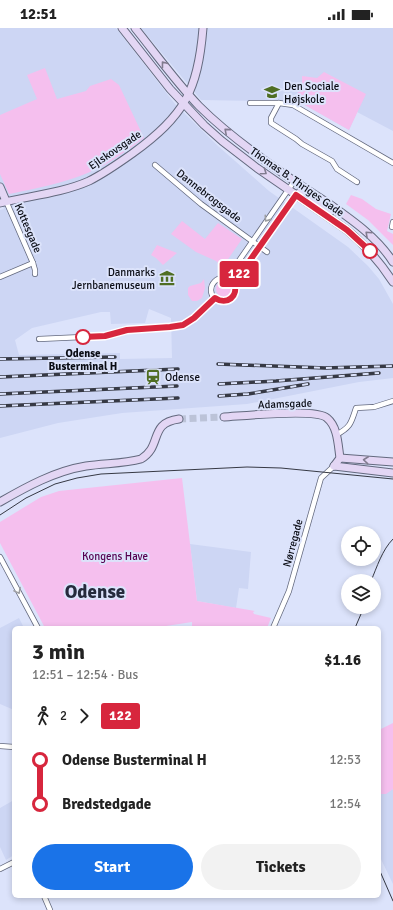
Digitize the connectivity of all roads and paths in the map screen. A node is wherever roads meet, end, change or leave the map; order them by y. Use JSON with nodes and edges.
{"nodes":[{"id":1,"x":122,"y":28,"type":"edge"},
{"id":2,"x":136,"y":28,"type":"edge"},
{"id":3,"x":203,"y":28,"type":"edge"},
{"id":4,"x":189,"y":94,"type":"junction"},
{"id":5,"x":250,"y":103,"type":"dead end"},
{"id":6,"x":279,"y":103,"type":"junction"},
{"id":7,"x":183,"y":105,"type":"junction"},
{"id":8,"x":393,"y":163,"type":"edge"},
{"id":9,"x":155,"y":165,"type":"dead end"},
{"id":10,"x":295,"y":180,"type":"junction"},
{"id":11,"x":357,"y":182,"type":"dead end"},
{"id":12,"x":0,"y":187,"type":"edge"},
{"id":13,"x":288,"y":190,"type":"junction"},
{"id":14,"x":299,"y":191,"type":"junction"},
{"id":15,"x":3,"y":202,"type":"edge"},
{"id":16,"x":252,"y":240,"type":"junction"},
{"id":17,"x":259,"y":246,"type":"junction"},
{"id":18,"x":267,"y":252,"type":"dead end"},
{"id":19,"x":393,"y":262,"type":"edge"},
{"id":20,"x":33,"y":263,"type":"junction"},
{"id":21,"x":35,"y":274,"type":"dead end"},
{"id":22,"x":0,"y":277,"type":"edge"},
{"id":23,"x":227,"y":278,"type":"junction"},
{"id":24,"x":393,"y":282,"type":"edge"},
{"id":25,"x":234,"y":283,"type":"junction"},
{"id":26,"x":215,"y":298,"type":"junction"},
{"id":27,"x":39,"y":339,"type":"dead end"},
{"id":28,"x":393,"y":401,"type":"edge"},
{"id":29,"x":224,"y":417,"type":"tunnel mouth"},
{"id":30,"x":179,"y":418,"type":"tunnel mouth"},
{"id":31,"x":336,"y":435,"type":"junction"},
{"id":32,"x":340,"y":458,"type":"junction"},
{"id":33,"x":393,"y":462,"type":"edge"},
{"id":34,"x":334,"y":466,"type":"junction"},
{"id":35,"x":393,"y":468,"type":"edge"},
{"id":36,"x":374,"y":470,"type":"junction"},
{"id":37,"x":393,"y":473,"type":"edge"},
{"id":38,"x":0,"y":502,"type":"edge"},
{"id":39,"x":0,"y":557,"type":"edge"},
{"id":40,"x":37,"y":626,"type":"edge"},
{"id":41,"x":274,"y":626,"type":"edge"},
{"id":42,"x":0,"y":746,"type":"edge"},
{"id":43,"x":12,"y":747,"type":"edge"},
{"id":44,"x":12,"y":863,"type":"edge"},
{"id":45,"x":0,"y":869,"type":"edge"},
{"id":46,"x":45,"y":898,"type":"edge"},
{"id":47,"x":50,"y":910,"type":"edge"}],
"edges":[{"from":1,"to":7,"type":"street","name":"Thomas B. Thriges Gade"},
{"from":4,"to":2,"type":"street","name":"Thomas B. Thriges Gade","one_way":true},
{"from":3,"to":4,"type":"street"},
{"from":4,"to":7,"type":"street"},
{"from":10,"to":4,"type":"street","name":"Thomas B. Thriges Gade","one_way":true},
{"from":5,"to":6,"type":"street"},
{"from":6,"to":8,"type":"street"},
{"from":6,"to":11,"type":"street"},
{"from":7,"to":13,"type":"street","name":"Thomas B. Thriges Gade","one_way":true},
{"from":7,"to":15,"type":"street","name":"Ejlskovsgade"},
{"from":9,"to":16,"type":"street","name":"Dannebrogsgade"},
{"from":10,"to":13,"type":"street"},
{"from":10,"to":14,"type":"street","name":"Thomas B. Thriges Gade"},
{"from":12,"to":15,"type":"street"},
{"from":13,"to":14,"type":"street","name":"Thomas B. Thriges Gade"},
{"from":13,"to":16,"type":"street","one_way":true},
{"from":14,"to":17,"type":"street"},
{"from":19,"to":14,"type":"street","name":"Thomas B. Thriges Gade","one_way":true},
{"from":14,"to":24,"type":"street","name":"Thomas B. Thriges Gade"},
{"from":15,"to":20,"type":"street","name":"Kottesgade"},
{"from":16,"to":17,"type":"street","name":"Dannebrogsgade"},
{"from":16,"to":23,"type":"street"},
{"from":17,"to":18,"type":"street","name":"Dannebrogsgade"},
{"from":17,"to":25,"type":"street"},
{"from":20,"to":21,"type":"street","name":"Kottesgade"},
{"from":20,"to":22,"type":"street","name":"Kottesgade"},
{"from":23,"to":25,"type":"street"},
{"from":23,"to":26,"type":"street"},
{"from":25,"to":26,"type":"street"},
{"from":26,"to":27,"type":"street"},
{"from":28,"to":31,"type":"street"},
{"from":29,"to":31,"type":"street","name":"Adamsgade"},
{"from":30,"to":38,"type":"street"},
{"from":31,"to":32,"type":"street","name":"Adamsgade"},
{"from":33,"to":32,"type":"street","one_way":true},
{"from":32,"to":34,"type":"street"},
{"from":34,"to":36,"type":"street"},
{"from":34,"to":41,"type":"street","name":"Nørregade"},
{"from":35,"to":36,"type":"street"},
{"from":36,"to":37,"type":"street"},
{"from":39,"to":40,"type":"street","one_way":true},
{"from":42,"to":43,"type":"street"},
{"from":44,"to":45,"type":"street"},
{"from":46,"to":47,"type":"street"}]}
